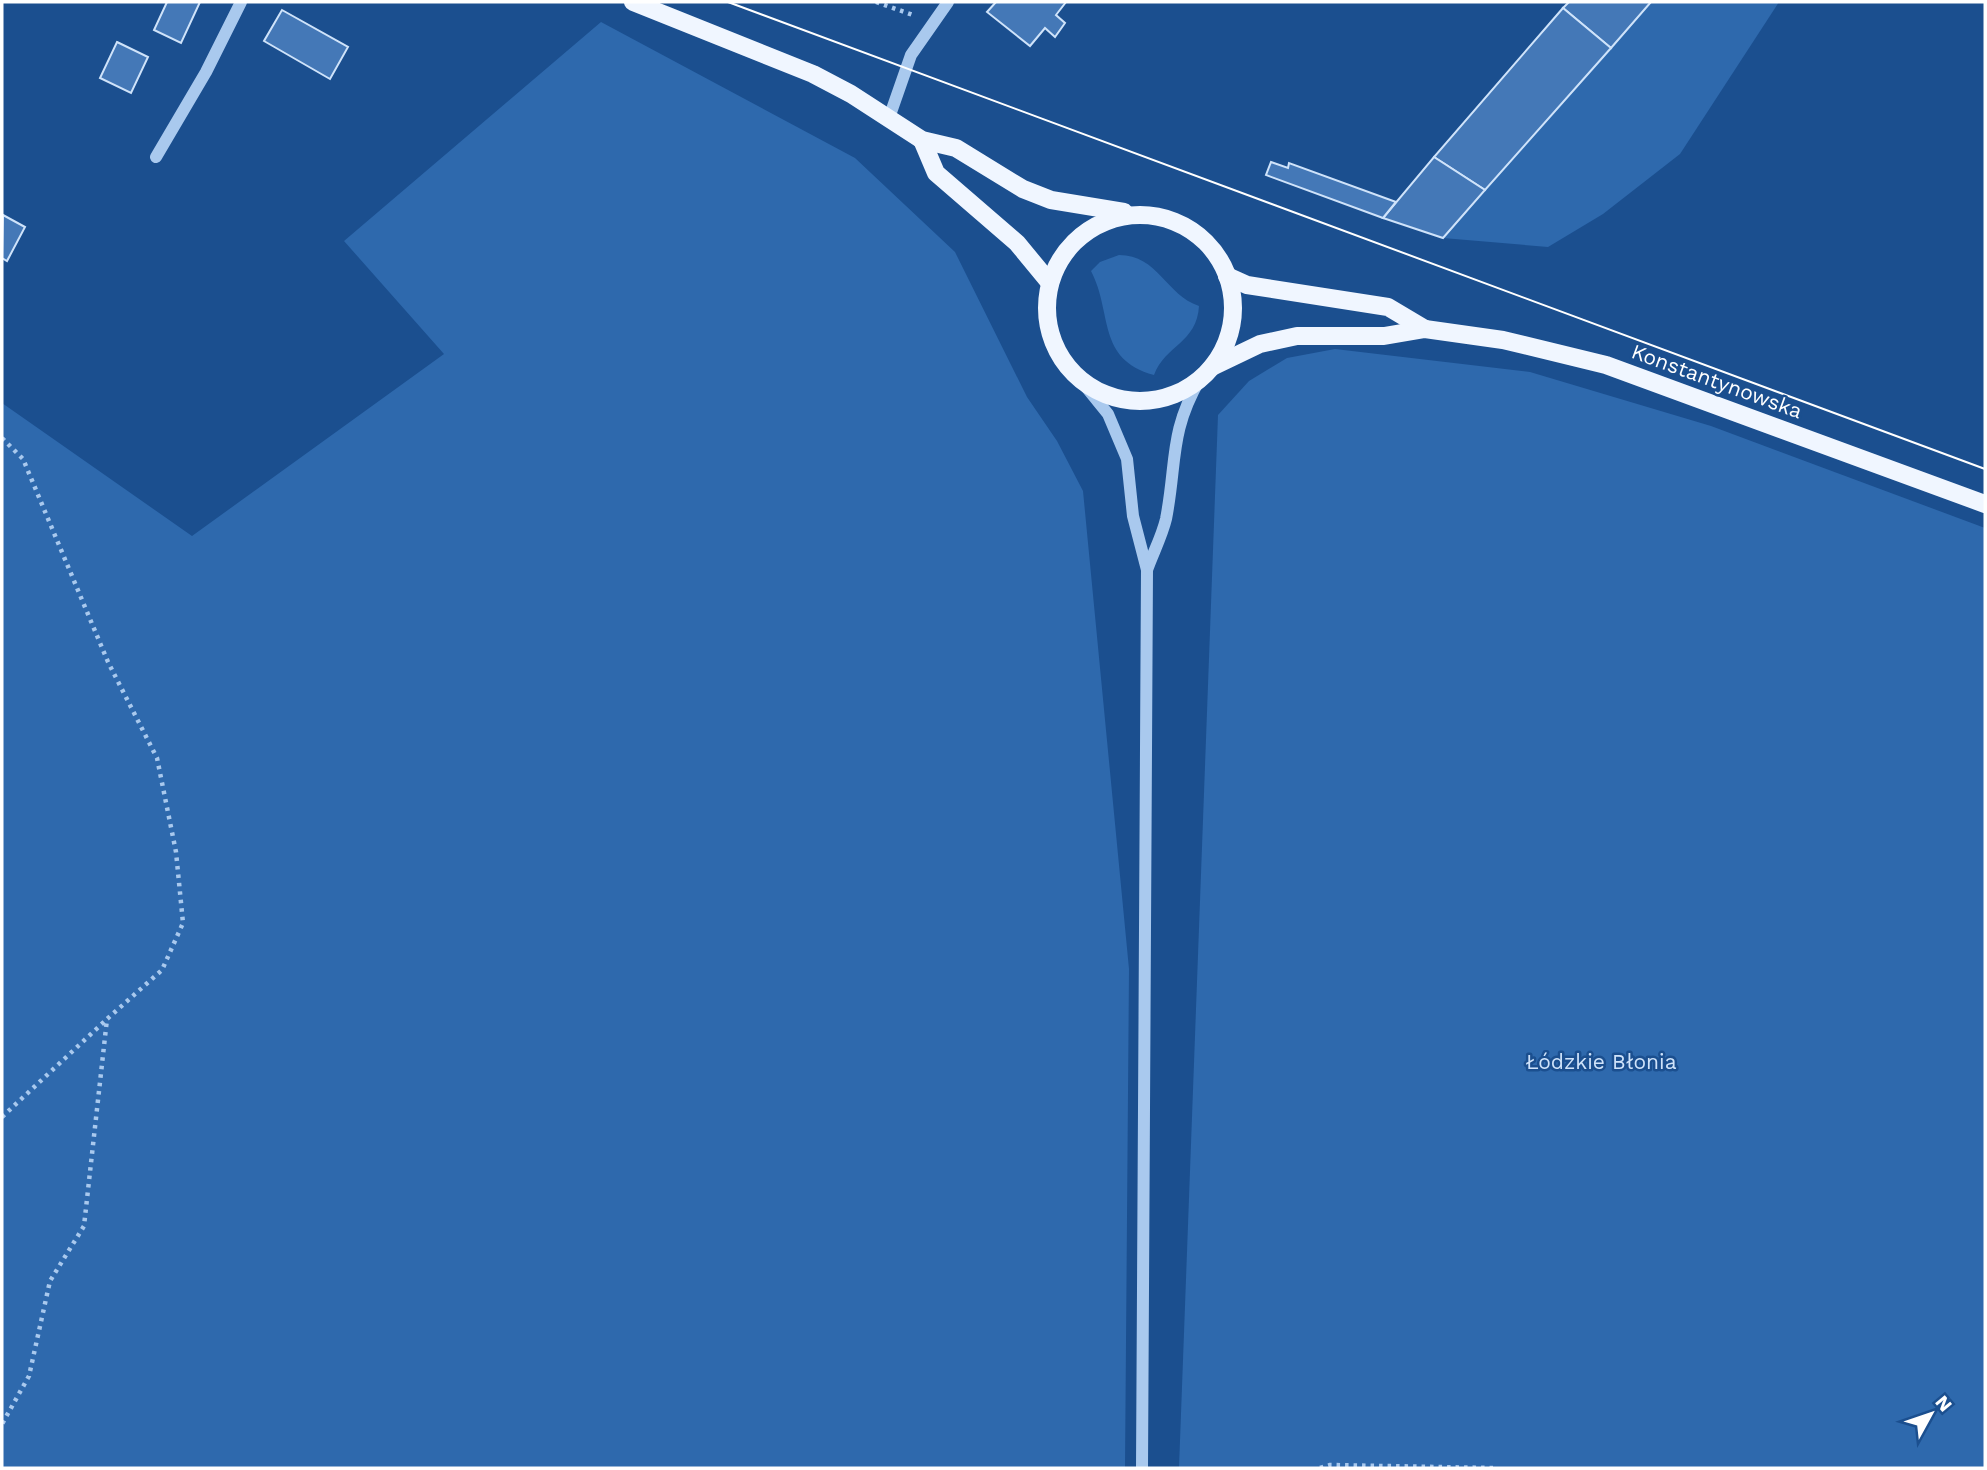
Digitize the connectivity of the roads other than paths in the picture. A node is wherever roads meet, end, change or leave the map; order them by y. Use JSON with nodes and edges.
{"nodes":[{"id":1,"x":241,"y":2,"type":"edge"},
{"id":2,"x":634,"y":2,"type":"edge"},
{"id":3,"x":948,"y":2,"type":"edge"},
{"id":4,"x":889,"y":118,"type":"junction"},
{"id":5,"x":922,"y":140,"type":"junction"},
{"id":6,"x":156,"y":157,"type":"dead end"},
{"id":7,"x":1141,"y":215,"type":"junction"},
{"id":8,"x":1227,"y":276,"type":"junction"},
{"id":9,"x":1050,"y":283,"type":"junction"},
{"id":10,"x":1425,"y":328,"type":"junction"},
{"id":11,"x":1206,"y":373,"type":"junction"},
{"id":12,"x":1078,"y":377,"type":"junction"},
{"id":13,"x":1985,"y":504,"type":"edge"},
{"id":14,"x":1147,"y":570,"type":"junction"},
{"id":15,"x":1142,"y":1468,"type":"edge"}],
"edges":[{"from":1,"to":6,"type":"street"},
{"from":2,"to":4,"type":"main road"},
{"from":3,"to":4,"type":"street"},
{"from":4,"to":5,"type":"main road"},
{"from":5,"to":7,"type":"main road"},
{"from":5,"to":9,"type":"main road"},
{"from":7,"to":8,"type":"main road"},
{"from":7,"to":9,"type":"main road"},
{"from":8,"to":10,"type":"main road","name":"Konstantynowska"},
{"from":8,"to":11,"type":"main road"},
{"from":9,"to":12,"type":"main road"},
{"from":10,"to":11,"type":"main road","name":"Konstantynowska"},
{"from":10,"to":13,"type":"main road","name":"Konstantynowska"},
{"from":11,"to":12,"type":"main road"},
{"from":11,"to":14,"type":"street"},
{"from":12,"to":14,"type":"street"},
{"from":14,"to":15,"type":"street"}]}
